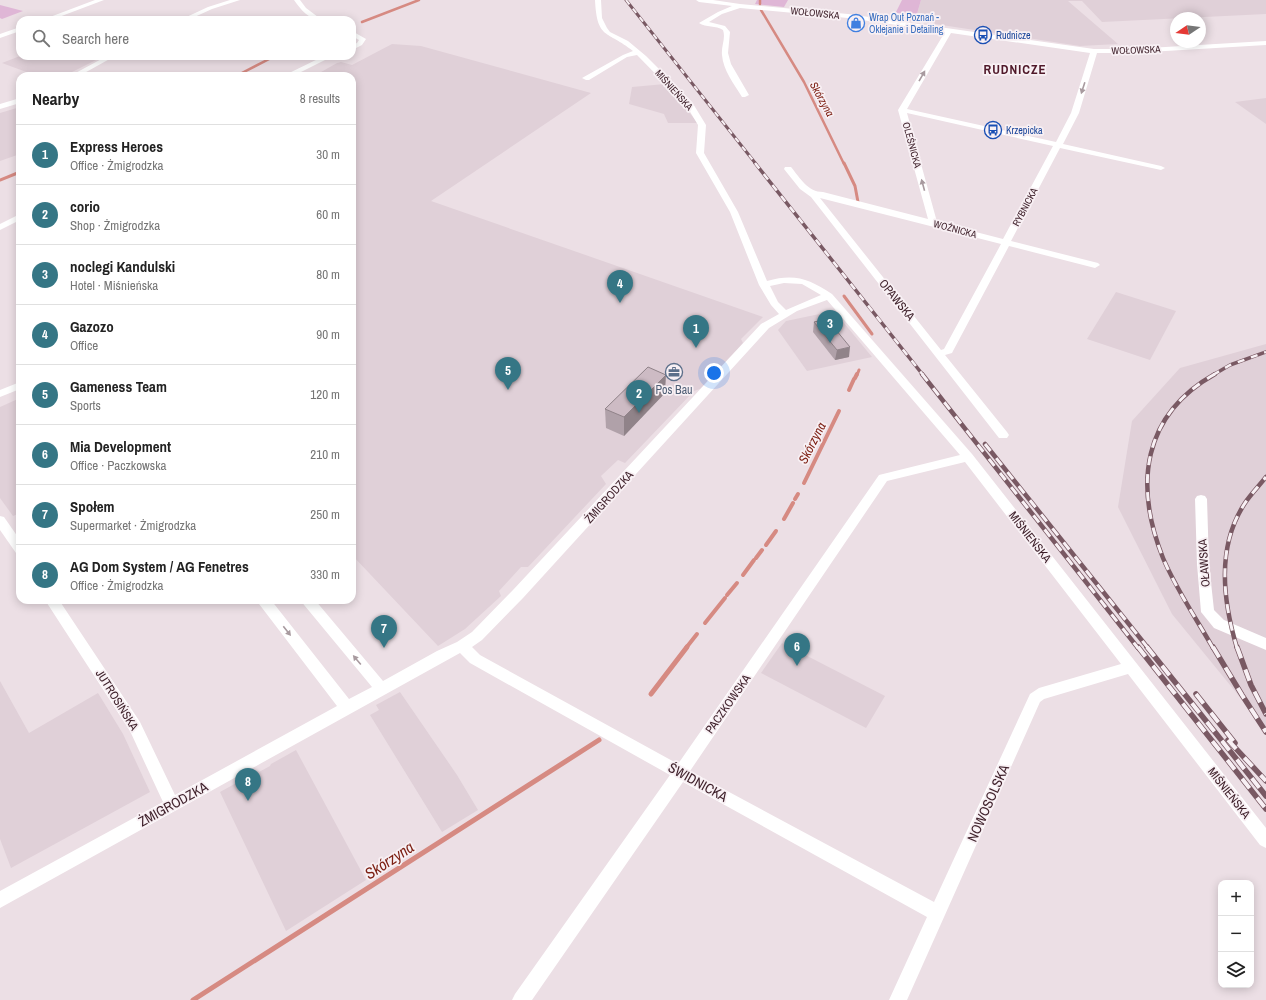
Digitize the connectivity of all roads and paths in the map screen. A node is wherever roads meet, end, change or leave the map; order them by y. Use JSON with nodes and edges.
{"nodes":[{"id":1,"x":101,"y":0,"type":"edge"},
{"id":2,"x":236,"y":0,"type":"edge"},
{"id":3,"x":297,"y":0,"type":"edge"},
{"id":4,"x":598,"y":0,"type":"edge"},
{"id":5,"x":699,"y":0,"type":"edge"},
{"id":6,"x":739,"y":6,"type":"junction"},
{"id":7,"x":56,"y":16,"type":"edge"},
{"id":8,"x":193,"y":16,"type":"edge"},
{"id":9,"x":313,"y":16,"type":"edge"},
{"id":10,"x":16,"y":30,"type":"edge"},
{"id":11,"x":949,"y":30,"type":"junction"},
{"id":12,"x":356,"y":35,"type":"edge"},
{"id":13,"x":0,"y":36,"type":"edge"},
{"id":14,"x":1266,"y":43,"type":"edge"},
{"id":15,"x":356,"y":46,"type":"edge"},
{"id":16,"x":1094,"y":51,"type":"junction"},
{"id":17,"x":638,"y":52,"type":"junction"},
{"id":18,"x":104,"y":60,"type":"edge"},
{"id":19,"x":321,"y":60,"type":"edge"},
{"id":20,"x":82,"y":72,"type":"edge"},
{"id":21,"x":296,"y":72,"type":"edge"},
{"id":22,"x":586,"y":78,"type":"dead end"},
{"id":23,"x":745,"y":95,"type":"dead end"},
{"id":24,"x":16,"y":101,"type":"edge"},
{"id":25,"x":0,"y":107,"type":"edge"},
{"id":26,"x":902,"y":110,"type":"junction"},
{"id":27,"x":1058,"y":145,"type":"junction"},
{"id":28,"x":1161,"y":168,"type":"dead end"},
{"id":29,"x":788,"y":169,"type":"dead end"},
{"id":30,"x":814,"y":195,"type":"junction"},
{"id":31,"x":16,"y":219,"type":"edge"},
{"id":32,"x":933,"y":223,"type":"junction"},
{"id":33,"x":0,"y":227,"type":"edge"},
{"id":34,"x":1007,"y":243,"type":"junction"},
{"id":35,"x":1095,"y":265,"type":"dead end"},
{"id":36,"x":764,"y":285,"type":"junction"},
{"id":37,"x":829,"y":296,"type":"junction"},
{"id":38,"x":785,"y":314,"type":"junction"},
{"id":39,"x":940,"y":353,"type":"junction"},
{"id":40,"x":16,"y":387,"type":"edge"},
{"id":41,"x":0,"y":394,"type":"edge"},
{"id":42,"x":1003,"y":435,"type":"dead end"},
{"id":43,"x":968,"y":457,"type":"junction"},
{"id":44,"x":1201,"y":499,"type":"dead end"},
{"id":45,"x":0,"y":520,"type":"edge"},
{"id":46,"x":16,"y":544,"type":"edge"},
{"id":47,"x":55,"y":604,"type":"edge"},
{"id":48,"x":266,"y":604,"type":"edge"},
{"id":49,"x":310,"y":604,"type":"edge"},
{"id":50,"x":1266,"y":644,"type":"edge"},
{"id":51,"x":462,"y":646,"type":"junction"},
{"id":52,"x":1132,"y":667,"type":"junction"},
{"id":53,"x":382,"y":689,"type":"junction"},
{"id":54,"x":347,"y":708,"type":"junction"},
{"id":55,"x":680,"y":773,"type":"junction"},
{"id":56,"x":172,"y":804,"type":"junction"},
{"id":57,"x":1266,"y":840,"type":"edge"},
{"id":58,"x":0,"y":900,"type":"edge"},
{"id":59,"x":937,"y":913,"type":"junction"},
{"id":60,"x":521,"y":1000,"type":"edge"},
{"id":61,"x":898,"y":1000,"type":"edge"}],
"edges":[{"from":1,"to":7,"type":"street"},
{"from":2,"to":8,"type":"street"},
{"from":3,"to":9,"type":"street"},
{"from":4,"to":17,"type":"street","name":"MIŚNIEŃSKA"},
{"from":5,"to":6,"type":"street"},
{"from":6,"to":11,"type":"street","name":"WOŁOWSKA"},
{"from":6,"to":23,"type":"street","name":"WOŁOWSKA"},
{"from":10,"to":13,"type":"street"},
{"from":11,"to":16,"type":"street","name":"WOŁOWSKA"},
{"from":26,"to":11,"type":"street","name":"OLEŚNICKA","one_way":true},
{"from":12,"to":15,"type":"street"},
{"from":14,"to":16,"type":"street","name":"WOŁOWSKA"},
{"from":16,"to":27,"type":"street","name":"RYBNICKA","one_way":true},
{"from":17,"to":22,"type":"street"},
{"from":17,"to":36,"type":"street","name":"MIŚNIEŃSKA"},
{"from":18,"to":20,"type":"street"},
{"from":19,"to":21,"type":"street"},
{"from":24,"to":25,"type":"street"},
{"from":26,"to":27,"type":"street"},
{"from":32,"to":26,"type":"street","name":"OLEŚNICKA","one_way":true},
{"from":27,"to":28,"type":"street"},
{"from":27,"to":34,"type":"street","name":"RYBNICKA"},
{"from":29,"to":30,"type":"street","name":"OPAWSKA"},
{"from":30,"to":32,"type":"street","name":"WOŹNICKA"},
{"from":30,"to":39,"type":"street","name":"OPAWSKA"},
{"from":31,"to":33,"type":"street"},
{"from":32,"to":34,"type":"street","name":"WOŹNICKA"},
{"from":34,"to":35,"type":"street","name":"WOŹNICKA"},
{"from":34,"to":39,"type":"street","name":"RYBNICKA"},
{"from":36,"to":37,"type":"street","name":"MIŚNIEŃSKA"},
{"from":36,"to":38,"type":"street","name":"MIŚNIEŃSKA"},
{"from":37,"to":38,"type":"street","name":"ŻMIGRODZKA"},
{"from":37,"to":43,"type":"street","name":"MIŚNIEŃSKA"},
{"from":38,"to":51,"type":"street","name":"ŻMIGRODZKA"},
{"from":39,"to":42,"type":"street","name":"OPAWSKA"},
{"from":40,"to":41,"type":"street"},
{"from":43,"to":52,"type":"street","name":"MIŚNIEŃSKA"},
{"from":43,"to":55,"type":"street","name":"PACZKOWSKA"},
{"from":44,"to":50,"type":"street","name":"OŁAWSKA"},
{"from":45,"to":46,"type":"street"},
{"from":47,"to":56,"type":"street","name":"JUTROSIŃSKA"},
{"from":48,"to":54,"type":"street","one_way":true},
{"from":53,"to":49,"type":"street","one_way":true},
{"from":51,"to":53,"type":"street","name":"ŻMIGRODZKA"},
{"from":51,"to":55,"type":"street","name":"ŚWIDNICKA"},
{"from":52,"to":57,"type":"street","name":"MIŚNIEŃSKA"},
{"from":52,"to":59,"type":"street","name":"NOWOSOLSKA"},
{"from":53,"to":54,"type":"street","name":"ŻMIGRODZKA"},
{"from":54,"to":56,"type":"street","name":"ŻMIGRODZKA"},
{"from":55,"to":59,"type":"street","name":"ŚWIDNICKA"},
{"from":55,"to":60,"type":"street","name":"PACZKOWSKA"},
{"from":56,"to":58,"type":"street","name":"ŻMIGRODZKA"},
{"from":59,"to":61,"type":"street","name":"NOWOSOLSKA"}]}
